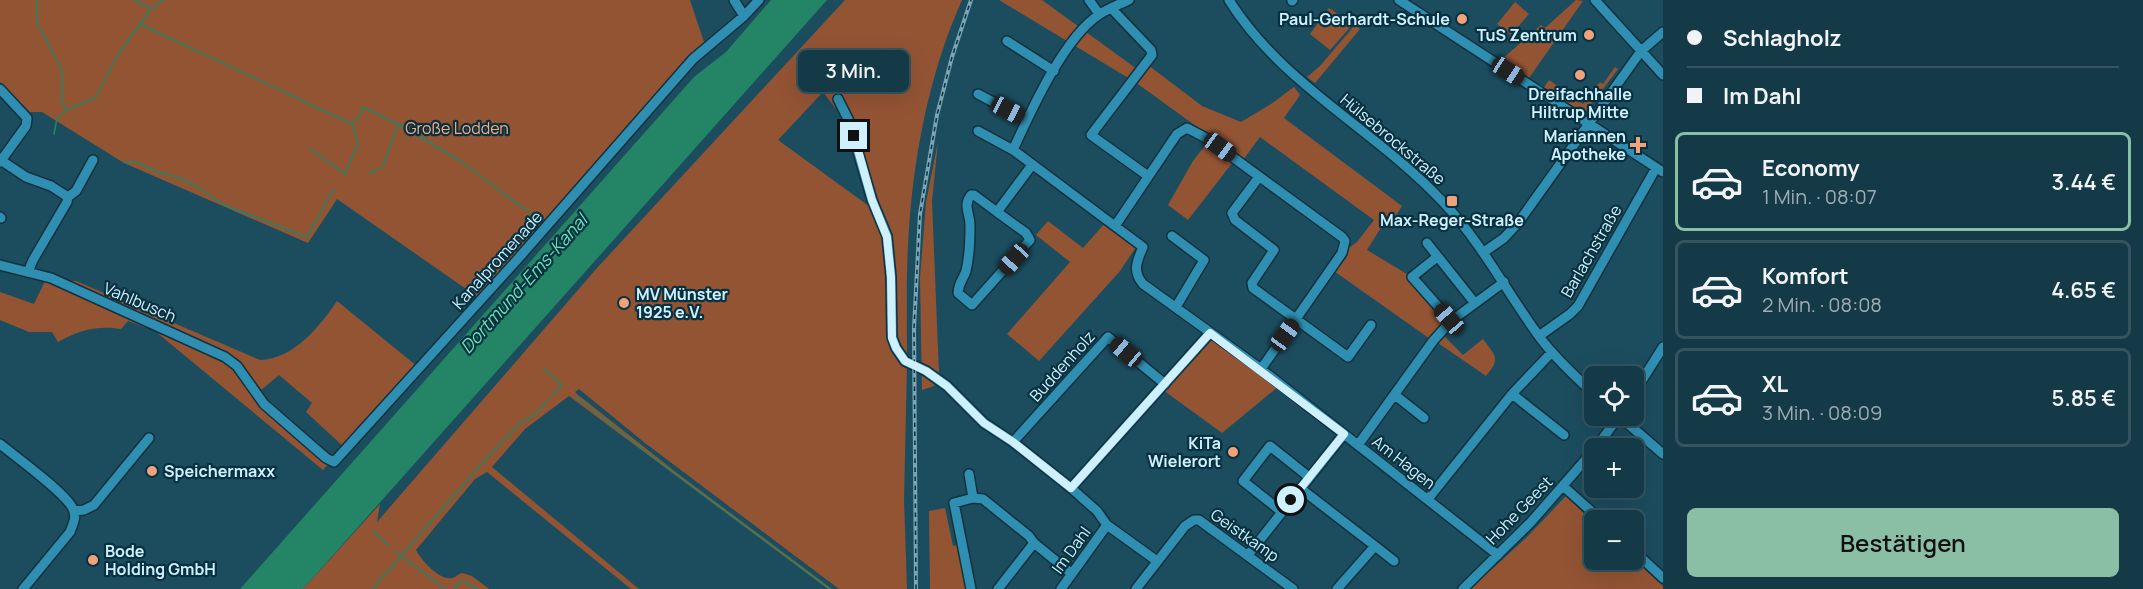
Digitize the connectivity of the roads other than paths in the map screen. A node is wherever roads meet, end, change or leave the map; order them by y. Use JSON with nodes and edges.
{"nodes":[{"id":1,"x":734,"y":0,"type":"edge"},
{"id":2,"x":759,"y":0,"type":"edge"},
{"id":3,"x":1089,"y":0,"type":"edge"},
{"id":4,"x":1129,"y":0,"type":"edge"},
{"id":5,"x":1228,"y":0,"type":"edge"},
{"id":6,"x":1401,"y":0,"type":"edge"},
{"id":7,"x":1595,"y":0,"type":"edge"},
{"id":8,"x":1112,"y":8,"type":"junction"},
{"id":9,"x":1100,"y":14,"type":"junction"},
{"id":10,"x":744,"y":16,"type":"junction"},
{"id":11,"x":1663,"y":32,"type":"edge"},
{"id":12,"x":1007,"y":41,"type":"dead end"},
{"id":13,"x":1641,"y":51,"type":"junction"},
{"id":14,"x":1054,"y":71,"type":"junction"},
{"id":15,"x":1663,"y":75,"type":"edge"},
{"id":16,"x":0,"y":89,"type":"edge"},
{"id":17,"x":978,"y":94,"type":"dead end"},
{"id":18,"x":838,"y":99,"type":"dead end"},
{"id":19,"x":1027,"y":120,"type":"junction"},
{"id":20,"x":1589,"y":125,"type":"junction"},
{"id":21,"x":978,"y":131,"type":"dead end"},
{"id":22,"x":1013,"y":150,"type":"junction"},
{"id":23,"x":1,"y":157,"type":"edge"},
{"id":24,"x":93,"y":160,"type":"dead end"},
{"id":25,"x":1032,"y":165,"type":"junction"},
{"id":26,"x":1659,"y":170,"type":"edge"},
{"id":27,"x":1148,"y":176,"type":"junction"},
{"id":28,"x":1260,"y":177,"type":"junction"},
{"id":29,"x":68,"y":197,"type":"junction"},
{"id":30,"x":997,"y":212,"type":"junction"},
{"id":31,"x":1115,"y":226,"type":"junction"},
{"id":32,"x":1172,"y":236,"type":"dead end"},
{"id":33,"x":1427,"y":243,"type":"dead end"},
{"id":34,"x":1484,"y":252,"type":"junction"},
{"id":35,"x":1437,"y":256,"type":"junction"},
{"id":36,"x":0,"y":265,"type":"edge"},
{"id":37,"x":28,"y":272,"type":"junction"},
{"id":38,"x":1504,"y":282,"type":"junction"},
{"id":39,"x":1474,"y":302,"type":"junction"},
{"id":40,"x":1176,"y":307,"type":"junction"},
{"id":41,"x":1296,"y":320,"type":"junction"},
{"id":42,"x":1451,"y":321,"type":"junction"},
{"id":43,"x":1371,"y":325,"type":"dead end"},
{"id":44,"x":1210,"y":333,"type":"junction"},
{"id":45,"x":1539,"y":336,"type":"junction"},
{"id":46,"x":1663,"y":346,"type":"edge"},
{"id":47,"x":1552,"y":352,"type":"junction"},
{"id":48,"x":1261,"y":369,"type":"junction"},
{"id":49,"x":1644,"y":377,"type":"edge"},
{"id":50,"x":1165,"y":384,"type":"junction"},
{"id":51,"x":1584,"y":384,"type":"edge"},
{"id":52,"x":253,"y":390,"type":"joint"},
{"id":53,"x":1512,"y":394,"type":"junction"},
{"id":54,"x":1395,"y":395,"type":"junction"},
{"id":55,"x":1424,"y":418,"type":"dead end"},
{"id":56,"x":1631,"y":426,"type":"edge"},
{"id":57,"x":1344,"y":434,"type":"junction"},
{"id":58,"x":1564,"y":435,"type":"dead end"},
{"id":59,"x":149,"y":438,"type":"dead end"},
{"id":60,"x":1013,"y":442,"type":"junction"},
{"id":61,"x":0,"y":444,"type":"edge"},
{"id":62,"x":1358,"y":445,"type":"junction"},
{"id":63,"x":1663,"y":454,"type":"edge"},
{"id":64,"x":1584,"y":462,"type":"edge"},
{"id":65,"x":969,"y":474,"type":"dead end"},
{"id":66,"x":1309,"y":477,"type":"junction"},
{"id":67,"x":1563,"y":486,"type":"junction"},
{"id":68,"x":1071,"y":488,"type":"junction"},
{"id":69,"x":1300,"y":488,"type":"junction"},
{"id":70,"x":974,"y":498,"type":"junction"},
{"id":71,"x":1428,"y":499,"type":"junction"},
{"id":72,"x":1590,"y":510,"type":"edge"},
{"id":73,"x":74,"y":511,"type":"junction"},
{"id":74,"x":1282,"y":512,"type":"junction"},
{"id":75,"x":1107,"y":525,"type":"junction"},
{"id":76,"x":1034,"y":543,"type":"junction"},
{"id":77,"x":1374,"y":546,"type":"junction"},
{"id":78,"x":1248,"y":555,"type":"junction"},
{"id":79,"x":1498,"y":555,"type":"junction"},
{"id":80,"x":1644,"y":560,"type":"edge"},
{"id":81,"x":1157,"y":561,"type":"junction"},
{"id":82,"x":1394,"y":561,"type":"dead end"},
{"id":83,"x":1072,"y":574,"type":"junction"},
{"id":84,"x":1663,"y":578,"type":"edge"},
{"id":85,"x":23,"y":589,"type":"edge"},
{"id":86,"x":971,"y":589,"type":"edge"},
{"id":87,"x":998,"y":589,"type":"edge"},
{"id":88,"x":1061,"y":589,"type":"edge"},
{"id":89,"x":1136,"y":589,"type":"edge"},
{"id":90,"x":1293,"y":589,"type":"edge"},
{"id":91,"x":1337,"y":589,"type":"edge"},
{"id":92,"x":1463,"y":589,"type":"edge"}],
"edges":[{"from":1,"to":10,"type":"street"},
{"from":2,"to":10,"type":"street","name":"Kanalpromenade"},
{"from":3,"to":9,"type":"street"},
{"from":4,"to":8,"type":"street"},
{"from":5,"to":34,"type":"street","name":"Hülsebrockstraße"},
{"from":6,"to":20,"type":"street"},
{"from":7,"to":13,"type":"street"},
{"from":8,"to":9,"type":"street"},
{"from":8,"to":27,"type":"street"},
{"from":9,"to":14,"type":"street"},
{"from":10,"to":52,"type":"street","name":"Kanalpromenade"},
{"from":11,"to":13,"type":"street"},
{"from":12,"to":14,"type":"street"},
{"from":13,"to":15,"type":"street"},
{"from":13,"to":20,"type":"street"},
{"from":14,"to":19,"type":"street"},
{"from":16,"to":23,"type":"street"},
{"from":17,"to":19,"type":"street"},
{"from":18,"to":60,"type":"street","name":"Im Dahl"},
{"from":19,"to":22,"type":"street"},
{"from":20,"to":26,"type":"street"},
{"from":20,"to":34,"type":"street"},
{"from":21,"to":22,"type":"street","name":"Am Hagen"},
{"from":22,"to":25,"type":"street","name":"Am Hagen"},
{"from":23,"to":29,"type":"street"},
{"from":24,"to":29,"type":"street"},
{"from":25,"to":30,"type":"street"},
{"from":25,"to":31,"type":"street","name":"Am Hagen"},
{"from":26,"to":45,"type":"street","name":"Barlachstraße"},
{"from":27,"to":28,"type":"street"},
{"from":27,"to":31,"type":"street"},
{"from":28,"to":41,"type":"street"},
{"from":28,"to":41,"type":"street"},
{"from":29,"to":37,"type":"street"},
{"from":30,"to":30,"type":"street"},
{"from":31,"to":40,"type":"street","name":"Am Hagen"},
{"from":32,"to":40,"type":"street"},
{"from":33,"to":35,"type":"street"},
{"from":34,"to":38,"type":"street","name":"Hülsebrockstraße"},
{"from":35,"to":39,"type":"street"},
{"from":35,"to":42,"type":"street"},
{"from":36,"to":37,"type":"street","name":"Vahlbusch"},
{"from":37,"to":52,"type":"street","name":"Vahlbusch"},
{"from":38,"to":39,"type":"street"},
{"from":38,"to":45,"type":"street","name":"Hülsebrockstraße"},
{"from":39,"to":42,"type":"street"},
{"from":40,"to":44,"type":"street","name":"Am Hagen"},
{"from":41,"to":43,"type":"street"},
{"from":41,"to":48,"type":"street"},
{"from":42,"to":54,"type":"street"},
{"from":44,"to":48,"type":"street","name":"Am Hagen"},
{"from":44,"to":50,"type":"street"},
{"from":45,"to":47,"type":"street","name":"Hülsebrockstraße"},
{"from":46,"to":49,"type":"street"},
{"from":47,"to":51,"type":"street","name":"Hülsebrockstraße"},
{"from":47,"to":53,"type":"street"},
{"from":48,"to":57,"type":"street","name":"Am Hagen"},
{"from":50,"to":60,"type":"street","name":"Buddenholz"},
{"from":50,"to":68,"type":"street"},
{"from":53,"to":58,"type":"street"},
{"from":53,"to":71,"type":"street"},
{"from":54,"to":55,"type":"street"},
{"from":54,"to":62,"type":"street"},
{"from":56,"to":63,"type":"street"},
{"from":57,"to":62,"type":"street","name":"Am Hagen"},
{"from":57,"to":66,"type":"street"},
{"from":59,"to":73,"type":"street"},
{"from":60,"to":68,"type":"street","name":"Im Dahl"},
{"from":61,"to":73,"type":"street"},
{"from":62,"to":71,"type":"street","name":"Am Hagen"},
{"from":64,"to":67,"type":"street","name":"Hohe Geest"},
{"from":65,"to":70,"type":"street"},
{"from":66,"to":69,"type":"street"},
{"from":66,"to":74,"type":"street"},
{"from":67,"to":72,"type":"street"},
{"from":67,"to":79,"type":"street","name":"Hohe Geest"},
{"from":68,"to":75,"type":"street","name":"Im Dahl"},
{"from":69,"to":74,"type":"street"},
{"from":69,"to":77,"type":"street"},
{"from":70,"to":76,"type":"street"},
{"from":70,"to":86,"type":"street"},
{"from":71,"to":79,"type":"street","name":"Am Hagen"},
{"from":73,"to":85,"type":"street"},
{"from":74,"to":78,"type":"street"},
{"from":75,"to":81,"type":"street"},
{"from":75,"to":83,"type":"street","name":"Im Dahl"},
{"from":76,"to":83,"type":"street"},
{"from":76,"to":87,"type":"street"},
{"from":77,"to":82,"type":"street"},
{"from":77,"to":91,"type":"street"},
{"from":78,"to":81,"type":"street","name":"Geistkamp"},
{"from":78,"to":90,"type":"street","name":"Geistkamp"},
{"from":79,"to":92,"type":"street","name":"Hohe Geest"},
{"from":80,"to":84,"type":"street"},
{"from":81,"to":89,"type":"street","name":"Geistkamp"},
{"from":83,"to":88,"type":"street","name":"Im Dahl"}]}
